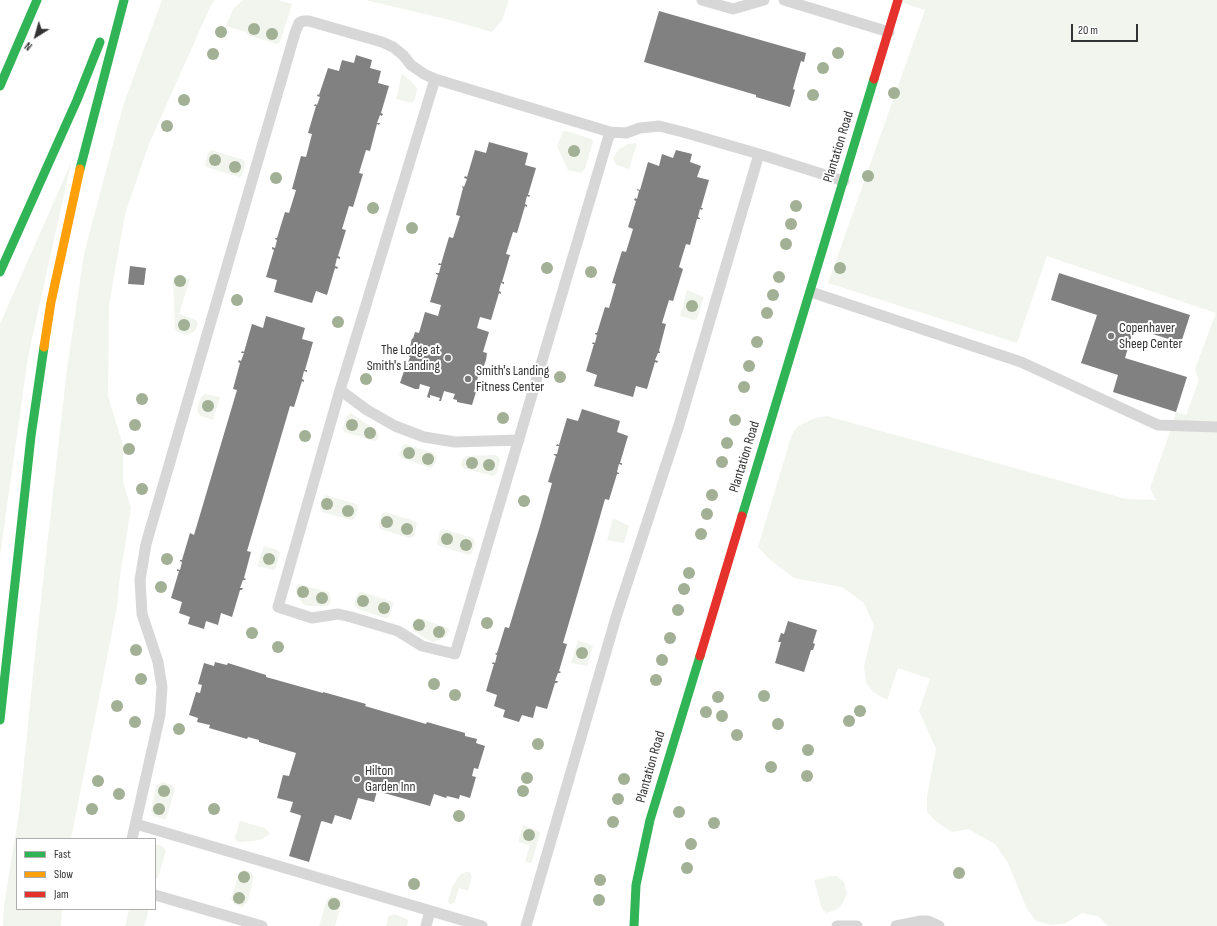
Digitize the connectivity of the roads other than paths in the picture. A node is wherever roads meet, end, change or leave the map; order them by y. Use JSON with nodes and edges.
{"nodes":[{"id":1,"x":37,"y":0,"type":"edge"},
{"id":2,"x":117,"y":0,"type":"edge"},
{"id":3,"x":124,"y":0,"type":"edge"},
{"id":4,"x":702,"y":0,"type":"edge"},
{"id":5,"x":764,"y":0,"type":"edge"},
{"id":6,"x":784,"y":0,"type":"edge"},
{"id":7,"x":898,"y":0,"type":"edge"},
{"id":8,"x":109,"y":21,"type":"dead end"},
{"id":9,"x":889,"y":32,"type":"junction"},
{"id":10,"x":103,"y":36,"type":"dead end"},
{"id":11,"x":436,"y":79,"type":"junction"},
{"id":12,"x":0,"y":86,"type":"edge"},
{"id":13,"x":610,"y":132,"type":"junction"},
{"id":14,"x":759,"y":154,"type":"junction"},
{"id":15,"x":844,"y":181,"type":"junction"},
{"id":16,"x":0,"y":272,"type":"edge"},
{"id":17,"x":811,"y":292,"type":"junction"},
{"id":18,"x":340,"y":390,"type":"junction"},
{"id":19,"x":1217,"y":427,"type":"edge"},
{"id":20,"x":519,"y":440,"type":"junction"},
{"id":21,"x":0,"y":720,"type":"edge"},
{"id":22,"x":136,"y":824,"type":"junction"},
{"id":23,"x":132,"y":838,"type":"edge"},
{"id":24,"x":156,"y":895,"type":"edge"},
{"id":25,"x":430,"y":911,"type":"junction"},
{"id":26,"x":262,"y":926,"type":"edge"},
{"id":27,"x":426,"y":926,"type":"edge"},
{"id":28,"x":482,"y":926,"type":"edge"},
{"id":29,"x":526,"y":926,"type":"edge"},
{"id":30,"x":634,"y":926,"type":"edge"},
{"id":31,"x":837,"y":926,"type":"edge"},
{"id":32,"x":857,"y":926,"type":"edge"},
{"id":33,"x":896,"y":926,"type":"edge"},
{"id":34,"x":939,"y":926,"type":"edge"}],
"edges":[{"from":1,"to":12,"type":"main road"},
{"from":2,"to":8,"type":"main road"},
{"from":3,"to":21,"type":"main road"},
{"from":4,"to":5,"type":"lane"},
{"from":6,"to":9,"type":"lane"},
{"from":7,"to":9,"type":"main road","name":"Plantation Road"},
{"from":9,"to":15,"type":"main road","name":"Plantation Road"},
{"from":10,"to":16,"type":"main road"},
{"from":11,"to":13,"type":"lane"},
{"from":11,"to":18,"type":"lane"},
{"from":11,"to":22,"type":"lane"},
{"from":13,"to":14,"type":"lane"},
{"from":13,"to":20,"type":"lane"},
{"from":14,"to":15,"type":"lane"},
{"from":14,"to":29,"type":"lane"},
{"from":15,"to":17,"type":"main road","name":"Plantation Road"},
{"from":17,"to":19,"type":"lane"},
{"from":17,"to":30,"type":"main road","name":"Plantation Road"},
{"from":18,"to":20,"type":"lane"},
{"from":18,"to":20,"type":"lane"},
{"from":22,"to":23,"type":"lane"},
{"from":22,"to":25,"type":"lane"},
{"from":24,"to":26,"type":"lane"},
{"from":25,"to":27,"type":"lane"},
{"from":25,"to":28,"type":"lane"},
{"from":31,"to":32,"type":"lane"},
{"from":33,"to":34,"type":"lane"}]}
